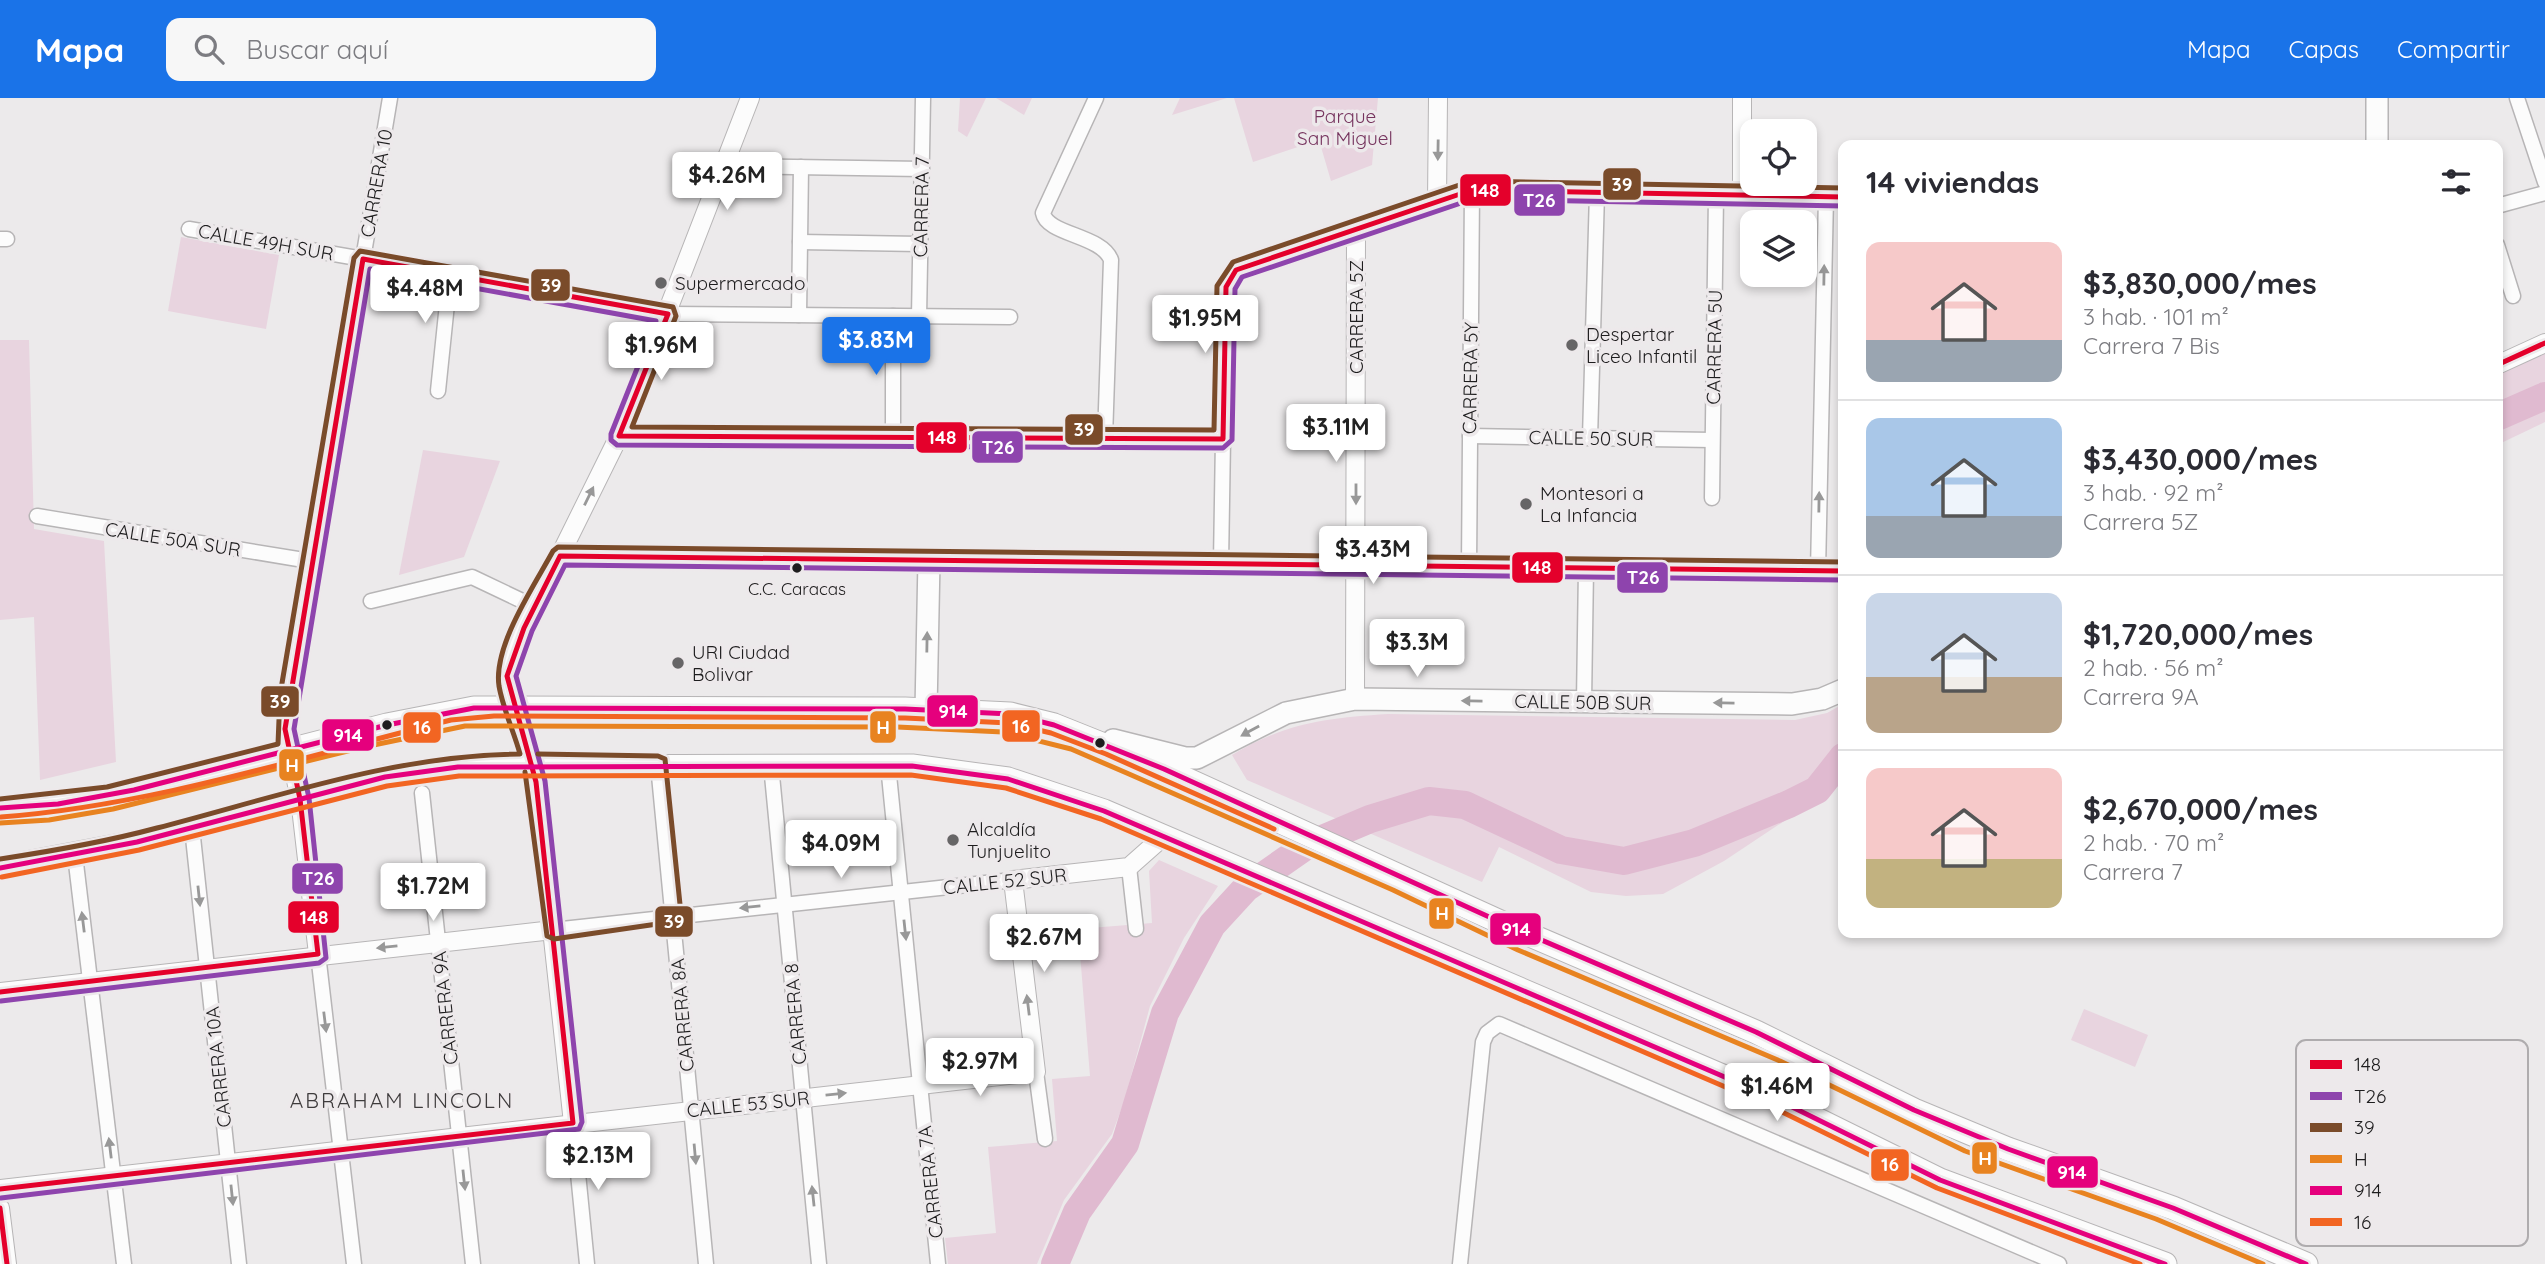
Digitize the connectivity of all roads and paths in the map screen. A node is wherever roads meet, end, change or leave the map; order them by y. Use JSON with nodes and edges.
{"nodes":[{"id":1,"x":390,"y":98,"type":"edge"},
{"id":2,"x":750,"y":98,"type":"edge"},
{"id":3,"x":923,"y":98,"type":"edge"},
{"id":4,"x":1096,"y":98,"type":"edge"},
{"id":5,"x":1438,"y":98,"type":"edge"},
{"id":6,"x":1742,"y":98,"type":"edge"},
{"id":7,"x":2377,"y":98,"type":"edge"},
{"id":8,"x":2517,"y":98,"type":"edge"},
{"id":9,"x":1742,"y":119,"type":"edge"},
{"id":10,"x":2377,"y":140,"type":"edge"},
{"id":11,"x":724,"y":166,"type":"junction"},
{"id":12,"x":800,"y":167,"type":"junction"},
{"id":13,"x":922,"y":169,"type":"junction"},
{"id":14,"x":2545,"y":183,"type":"edge"},
{"id":15,"x":1472,"y":190,"type":"junction"},
{"id":16,"x":1597,"y":193,"type":"junction"},
{"id":17,"x":2545,"y":193,"type":"edge"},
{"id":18,"x":1716,"y":195,"type":"junction"},
{"id":19,"x":1740,"y":196,"type":"edge"},
{"id":20,"x":1742,"y":196,"type":"edge"},
{"id":21,"x":1834,"y":197,"type":"edge"},
{"id":22,"x":1437,"y":201,"type":"junction"},
{"id":23,"x":2503,"y":204,"type":"edge"},
{"id":24,"x":189,"y":229,"type":"dead end"},
{"id":25,"x":1356,"y":229,"type":"junction"},
{"id":26,"x":800,"y":242,"type":"junction"},
{"id":27,"x":920,"y":244,"type":"junction"},
{"id":28,"x":363,"y":259,"type":"junction"},
{"id":29,"x":2503,"y":264,"type":"edge"},
{"id":30,"x":450,"y":275,"type":"junction"},
{"id":31,"x":2513,"y":296,"type":"dead end"},
{"id":32,"x":668,"y":314,"type":"junction"},
{"id":33,"x":799,"y":315,"type":"junction"},
{"id":34,"x":893,"y":316,"type":"junction"},
{"id":35,"x":919,"y":317,"type":"junction"},
{"id":36,"x":1010,"y":317,"type":"dead end"},
{"id":37,"x":2545,"y":343,"type":"edge"},
{"id":38,"x":2503,"y":362,"type":"edge"},
{"id":39,"x":438,"y":391,"type":"dead end"},
{"id":40,"x":619,"y":436,"type":"junction"},
{"id":41,"x":1470,"y":436,"type":"junction"},
{"id":42,"x":893,"y":437,"type":"junction"},
{"id":43,"x":1105,"y":438,"type":"junction"},
{"id":44,"x":1590,"y":438,"type":"junction"},
{"id":45,"x":1223,"y":439,"type":"junction"},
{"id":46,"x":1712,"y":440,"type":"junction"},
{"id":47,"x":1712,"y":498,"type":"dead end"},
{"id":48,"x":37,"y":516,"type":"dead end"},
{"id":49,"x":560,"y":556,"type":"junction"},
{"id":50,"x":929,"y":560,"type":"junction"},
{"id":51,"x":310,"y":561,"type":"junction"},
{"id":52,"x":1221,"y":564,"type":"junction"},
{"id":53,"x":1355,"y":565,"type":"junction"},
{"id":54,"x":1469,"y":567,"type":"junction"},
{"id":55,"x":1586,"y":568,"type":"junction"},
{"id":56,"x":1818,"y":570,"type":"junction"},
{"id":57,"x":1838,"y":571,"type":"edge"},
{"id":58,"x":371,"y":601,"type":"dead end"},
{"id":59,"x":535,"y":607,"type":"junction"},
{"id":60,"x":1838,"y":692,"type":"edge"},
{"id":61,"x":1355,"y":699,"type":"junction"},
{"id":62,"x":1584,"y":702,"type":"junction"},
{"id":63,"x":515,"y":707,"type":"junction"},
{"id":64,"x":926,"y":710,"type":"junction"},
{"id":65,"x":1054,"y":725,"type":"junction"},
{"id":66,"x":287,"y":751,"type":"junction"},
{"id":67,"x":532,"y":765,"type":"junction"},
{"id":68,"x":658,"y":765,"type":"junction"},
{"id":69,"x":771,"y":765,"type":"junction"},
{"id":70,"x":888,"y":765,"type":"junction"},
{"id":71,"x":422,"y":793,"type":"dead end"},
{"id":72,"x":300,"y":799,"type":"junction"},
{"id":73,"x":0,"y":808,"type":"edge"},
{"id":74,"x":192,"y":828,"type":"junction"},
{"id":75,"x":1164,"y":836,"type":"junction"},
{"id":76,"x":75,"y":855,"type":"junction"},
{"id":77,"x":1129,"y":867,"type":"junction"},
{"id":78,"x":0,"y":868,"type":"edge"},
{"id":79,"x":1013,"y":880,"type":"junction"},
{"id":80,"x":901,"y":892,"type":"junction"},
{"id":81,"x":785,"y":903,"type":"junction"},
{"id":82,"x":672,"y":915,"type":"junction"},
{"id":83,"x":1136,"y":929,"type":"dead end"},
{"id":84,"x":553,"y":930,"type":"junction"},
{"id":85,"x":438,"y":942,"type":"junction"},
{"id":86,"x":318,"y":954,"type":"junction"},
{"id":87,"x":207,"y":968,"type":"junction"},
{"id":88,"x":90,"y":981,"type":"junction"},
{"id":89,"x":0,"y":992,"type":"edge"},
{"id":90,"x":1036,"y":1072,"type":"junction"},
{"id":91,"x":920,"y":1085,"type":"junction"},
{"id":92,"x":803,"y":1098,"type":"junction"},
{"id":93,"x":691,"y":1110,"type":"junction"},
{"id":94,"x":573,"y":1123,"type":"junction"},
{"id":95,"x":459,"y":1136,"type":"junction"},
{"id":96,"x":1045,"y":1139,"type":"dead end"},
{"id":97,"x":340,"y":1150,"type":"junction"},
{"id":98,"x":228,"y":1163,"type":"junction"},
{"id":99,"x":113,"y":1176,"type":"junction"},
{"id":100,"x":0,"y":1189,"type":"edge"},
{"id":101,"x":0,"y":1208,"type":"edge"},
{"id":102,"x":6,"y":1264,"type":"edge"},
{"id":103,"x":124,"y":1264,"type":"edge"},
{"id":104,"x":239,"y":1264,"type":"edge"},
{"id":105,"x":354,"y":1264,"type":"edge"},
{"id":106,"x":473,"y":1264,"type":"edge"},
{"id":107,"x":587,"y":1264,"type":"edge"},
{"id":108,"x":706,"y":1264,"type":"edge"},
{"id":109,"x":820,"y":1264,"type":"edge"},
{"id":110,"x":938,"y":1264,"type":"edge"},
{"id":111,"x":1460,"y":1264,"type":"edge"},
{"id":112,"x":2059,"y":1264,"type":"edge"},
{"id":113,"x":2165,"y":1264,"type":"edge"},
{"id":114,"x":2306,"y":1264,"type":"edge"}],
"edges":[{"from":1,"to":28,"type":"street","name":"CARRERA 10"},
{"from":2,"to":11,"type":"street"},
{"from":3,"to":13,"type":"street","name":"CARRERA 7"},
{"from":4,"to":43,"type":"street"},
{"from":5,"to":22,"type":"street","one_way":true},
{"from":6,"to":9,"type":"street"},
{"from":7,"to":10,"type":"main road"},
{"from":8,"to":14,"type":"street"},
{"from":11,"to":12,"type":"street"},
{"from":11,"to":32,"type":"street"},
{"from":12,"to":13,"type":"street"},
{"from":12,"to":26,"type":"street"},
{"from":13,"to":27,"type":"street","name":"CARRERA 7"},
{"from":15,"to":16,"type":"street"},
{"from":15,"to":22,"type":"street"},
{"from":15,"to":41,"type":"street","name":"CARRERA 5Y"},
{"from":16,"to":18,"type":"street"},
{"from":16,"to":44,"type":"street"},
{"from":17,"to":23,"type":"street"},
{"from":18,"to":19,"type":"street"},
{"from":18,"to":46,"type":"street","name":"CARRERA 5U"},
{"from":20,"to":21,"type":"street"},
{"from":56,"to":21,"type":"street","one_way":true},
{"from":22,"to":25,"type":"street"},
{"from":24,"to":28,"type":"street","name":"CALLE 49H SUR"},
{"from":25,"to":45,"type":"street"},
{"from":25,"to":53,"type":"street","name":"CARRERA 5Z","one_way":true},
{"from":26,"to":27,"type":"street"},
{"from":26,"to":33,"type":"street"},
{"from":27,"to":35,"type":"street","name":"CARRERA 7"},
{"from":28,"to":30,"type":"street","name":"CALLE 49H SUR"},
{"from":28,"to":51,"type":"street","name":"CARRERA 10"},
{"from":29,"to":31,"type":"street"},
{"from":30,"to":32,"type":"street","name":"CALLE 49H SUR"},
{"from":30,"to":39,"type":"street"},
{"from":32,"to":33,"type":"street","name":"CALLE 49H SUR"},
{"from":32,"to":40,"type":"street"},
{"from":33,"to":34,"type":"street","name":"CALLE 49H SUR"},
{"from":34,"to":35,"type":"street","name":"CALLE 49H SUR"},
{"from":34,"to":42,"type":"street"},
{"from":35,"to":36,"type":"street","name":"CALLE 49H SUR"},
{"from":37,"to":38,"type":"street"},
{"from":40,"to":42,"type":"street"},
{"from":49,"to":40,"type":"street","one_way":true},
{"from":41,"to":44,"type":"street","name":"CALLE 50 SUR"},
{"from":41,"to":54,"type":"street","name":"CARRERA 5Y"},
{"from":42,"to":43,"type":"street"},
{"from":43,"to":45,"type":"street"},
{"from":44,"to":46,"type":"street","name":"CALLE 50 SUR"},
{"from":45,"to":52,"type":"street"},
{"from":46,"to":47,"type":"street","name":"CARRERA 5U"},
{"from":48,"to":51,"type":"street","name":"CALLE 50A SUR"},
{"from":49,"to":50,"type":"street"},
{"from":49,"to":59,"type":"street"},
{"from":50,"to":52,"type":"main road"},
{"from":64,"to":50,"type":"main road","one_way":true},
{"from":51,"to":66,"type":"street","name":"CARRERA 10"},
{"from":52,"to":53,"type":"main road"},
{"from":53,"to":54,"type":"main road"},
{"from":53,"to":61,"type":"street","name":"CARRERA 5Z"},
{"from":54,"to":55,"type":"main road"},
{"from":55,"to":56,"type":"main road"},
{"from":55,"to":62,"type":"street"},
{"from":56,"to":57,"type":"main road"},
{"from":58,"to":59,"type":"street"},
{"from":59,"to":63,"type":"street"},
{"from":60,"to":62,"type":"main road","name":"CALLE 50B SUR","one_way":true},
{"from":62,"to":61,"type":"main road","name":"CALLE 50B SUR","one_way":true},
{"from":61,"to":65,"type":"main road","name":"CALLE 50B SUR","one_way":true},
{"from":63,"to":64,"type":"main road"},
{"from":63,"to":66,"type":"main road"},
{"from":63,"to":67,"type":"street"},
{"from":64,"to":65,"type":"main road"},
{"from":65,"to":114,"type":"main road"},
{"from":66,"to":72,"type":"street","name":"CARRERA 10"},
{"from":66,"to":73,"type":"main road"},
{"from":67,"to":68,"type":"main road"},
{"from":67,"to":72,"type":"main road"},
{"from":67,"to":84,"type":"street"},
{"from":68,"to":69,"type":"main road"},
{"from":68,"to":82,"type":"street","name":"CARRERA 8A"},
{"from":69,"to":70,"type":"main road"},
{"from":69,"to":81,"type":"street","name":"CARRERA 8"},
{"from":70,"to":75,"type":"main road"},
{"from":70,"to":80,"type":"street","name":"CARRERA 7A"},
{"from":71,"to":85,"type":"street","name":"CARRERA 9A"},
{"from":72,"to":74,"type":"main road"},
{"from":72,"to":86,"type":"street","name":"CARRERA 10"},
{"from":74,"to":76,"type":"main road"},
{"from":74,"to":87,"type":"street","name":"CARRERA 10A","one_way":true},
{"from":75,"to":77,"type":"street"},
{"from":75,"to":113,"type":"main road"},
{"from":76,"to":78,"type":"main road"},
{"from":88,"to":76,"type":"street","one_way":true},
{"from":77,"to":79,"type":"street","name":"CALLE 52 SUR"},
{"from":77,"to":83,"type":"street"},
{"from":79,"to":80,"type":"street","name":"CALLE 52 SUR"},
{"from":90,"to":79,"type":"street","one_way":true},
{"from":80,"to":81,"type":"street","name":"CALLE 52 SUR"},
{"from":80,"to":91,"type":"street","name":"CARRERA 7A","one_way":true},
{"from":81,"to":82,"type":"street","name":"CALLE 52 SUR","one_way":true},
{"from":81,"to":92,"type":"street","name":"CARRERA 8"},
{"from":82,"to":84,"type":"street","name":"CALLE 52 SUR"},
{"from":82,"to":93,"type":"street","name":"CARRERA 8A"},
{"from":84,"to":85,"type":"street","name":"CALLE 52 SUR"},
{"from":84,"to":94,"type":"street"},
{"from":85,"to":86,"type":"street","name":"CALLE 52 SUR","one_way":true},
{"from":85,"to":95,"type":"street","name":"CARRERA 9A"},
{"from":86,"to":87,"type":"street","name":"CALLE 52 SUR"},
{"from":86,"to":97,"type":"street","name":"CARRERA 10","one_way":true},
{"from":87,"to":88,"type":"street","name":"CALLE 52 SUR"},
{"from":87,"to":98,"type":"street","name":"CARRERA 10A"},
{"from":88,"to":89,"type":"street","name":"CALLE 52 SUR"},
{"from":99,"to":88,"type":"street","one_way":true},
{"from":90,"to":91,"type":"street","name":"CALLE 53 SUR"},
{"from":90,"to":96,"type":"street"},
{"from":92,"to":91,"type":"street","name":"CALLE 53 SUR","one_way":true},
{"from":91,"to":110,"type":"street","name":"CARRERA 7A"},
{"from":92,"to":93,"type":"street","name":"CALLE 53 SUR"},
{"from":109,"to":92,"type":"street","name":"CARRERA 8","one_way":true},
{"from":93,"to":94,"type":"street","name":"CALLE 53 SUR"},
{"from":93,"to":108,"type":"street","name":"CARRERA 8A","one_way":true},
{"from":94,"to":95,"type":"street","name":"CALLE 53 SUR"},
{"from":94,"to":107,"type":"street"},
{"from":95,"to":97,"type":"street","name":"CALLE 53 SUR"},
{"from":95,"to":106,"type":"street","name":"CARRERA 9A","one_way":true},
{"from":97,"to":98,"type":"street","name":"CALLE 53 SUR"},
{"from":97,"to":105,"type":"street","name":"CARRERA 10"},
{"from":98,"to":99,"type":"street","name":"CALLE 53 SUR"},
{"from":98,"to":104,"type":"street","name":"CARRERA 10A","one_way":true},
{"from":99,"to":100,"type":"street","name":"CALLE 53 SUR"},
{"from":99,"to":103,"type":"street"},
{"from":101,"to":102,"type":"street"},
{"from":111,"to":112,"type":"street"}]}
